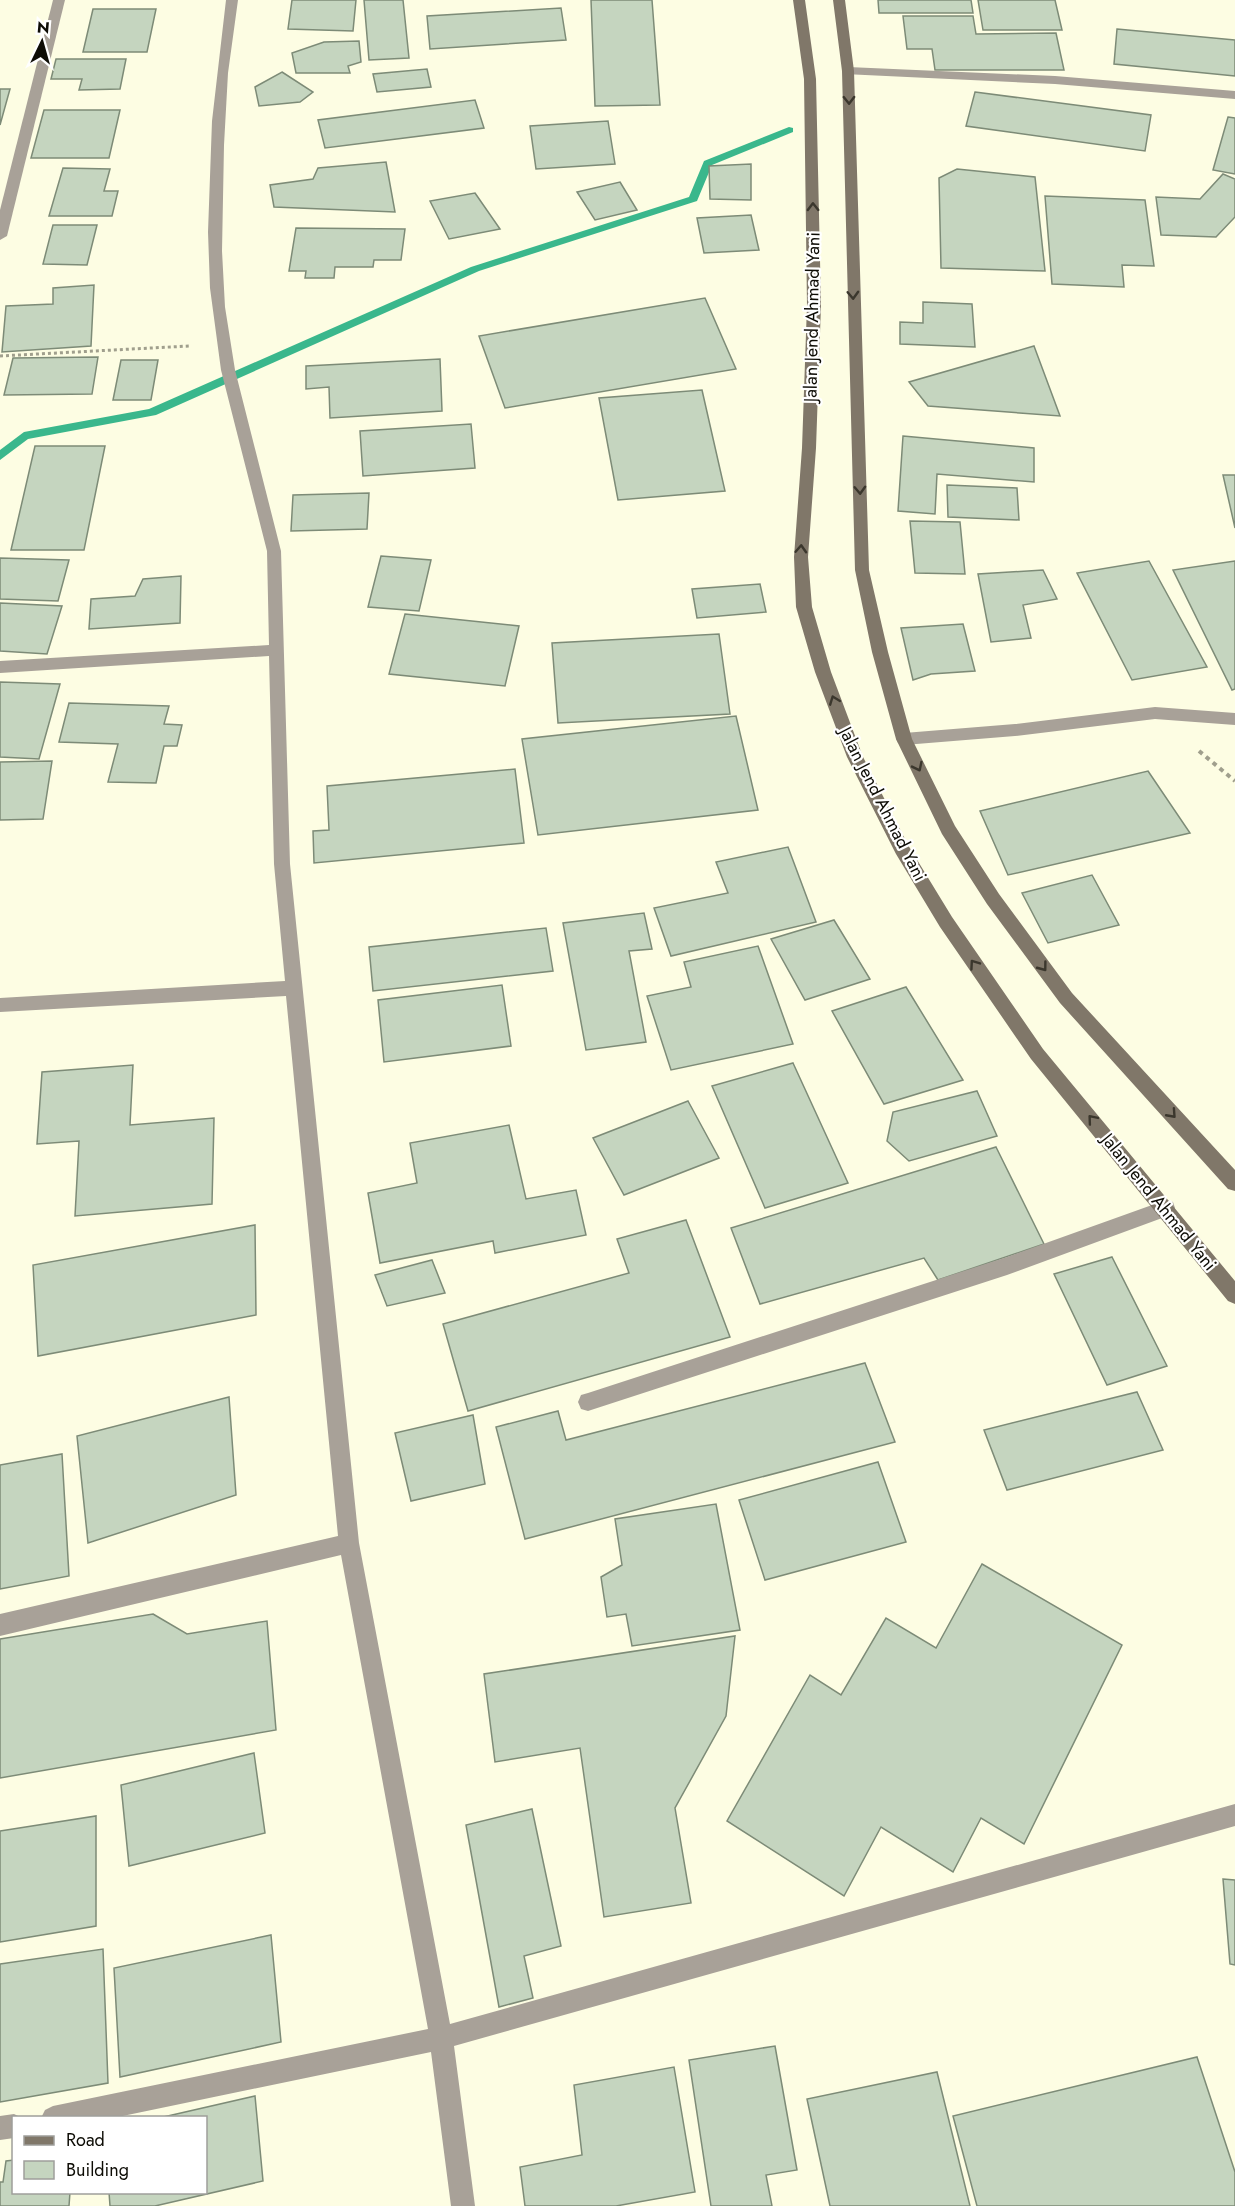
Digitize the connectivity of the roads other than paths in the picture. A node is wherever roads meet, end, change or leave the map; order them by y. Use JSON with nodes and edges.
{"nodes":[{"id":1,"x":59,"y":0,"type":"edge"},
{"id":2,"x":232,"y":0,"type":"edge"},
{"id":3,"x":799,"y":0,"type":"edge"},
{"id":4,"x":839,"y":0,"type":"edge"},
{"id":5,"x":848,"y":71,"type":"junction"},
{"id":6,"x":1235,"y":95,"type":"edge"},
{"id":7,"x":0,"y":236,"type":"edge"},
{"id":8,"x":278,"y":650,"type":"junction"},
{"id":9,"x":0,"y":667,"type":"edge"},
{"id":10,"x":1235,"y":719,"type":"edge"},
{"id":11,"x":904,"y":739,"type":"junction"},
{"id":12,"x":294,"y":988,"type":"junction"},
{"id":13,"x":0,"y":1005,"type":"edge"},
{"id":14,"x":1235,"y":1183,"type":"edge"},
{"id":15,"x":1166,"y":1208,"type":"junction"},
{"id":16,"x":1235,"y":1295,"type":"edge"},
{"id":17,"x":588,"y":1402,"type":"dead end"},
{"id":18,"x":349,"y":1543,"type":"junction"},
{"id":19,"x":0,"y":1625,"type":"edge"},
{"id":20,"x":1235,"y":1815,"type":"edge"},
{"id":21,"x":441,"y":2038,"type":"junction"},
{"id":22,"x":63,"y":2116,"type":"edge"},
{"id":23,"x":463,"y":2206,"type":"edge"}],
"edges":[{"from":1,"to":7,"type":"street"},
{"from":2,"to":8,"type":"street"},
{"from":15,"to":3,"type":"main road","name":"Jalan Jend Ahmad Yani","one_way":true},
{"from":4,"to":5,"type":"main road"},
{"from":5,"to":6,"type":"street"},
{"from":5,"to":11,"type":"main road","one_way":true},
{"from":8,"to":9,"type":"street"},
{"from":8,"to":12,"type":"street"},
{"from":10,"to":11,"type":"street"},
{"from":11,"to":14,"type":"main road","one_way":true},
{"from":12,"to":13,"type":"street"},
{"from":12,"to":18,"type":"street"},
{"from":15,"to":16,"type":"main road","name":"Jalan Jend Ahmad Yani"},
{"from":15,"to":17,"type":"street"},
{"from":18,"to":19,"type":"street"},
{"from":18,"to":21,"type":"street"},
{"from":20,"to":21,"type":"street"},
{"from":21,"to":22,"type":"street"},
{"from":21,"to":23,"type":"street"}]}
